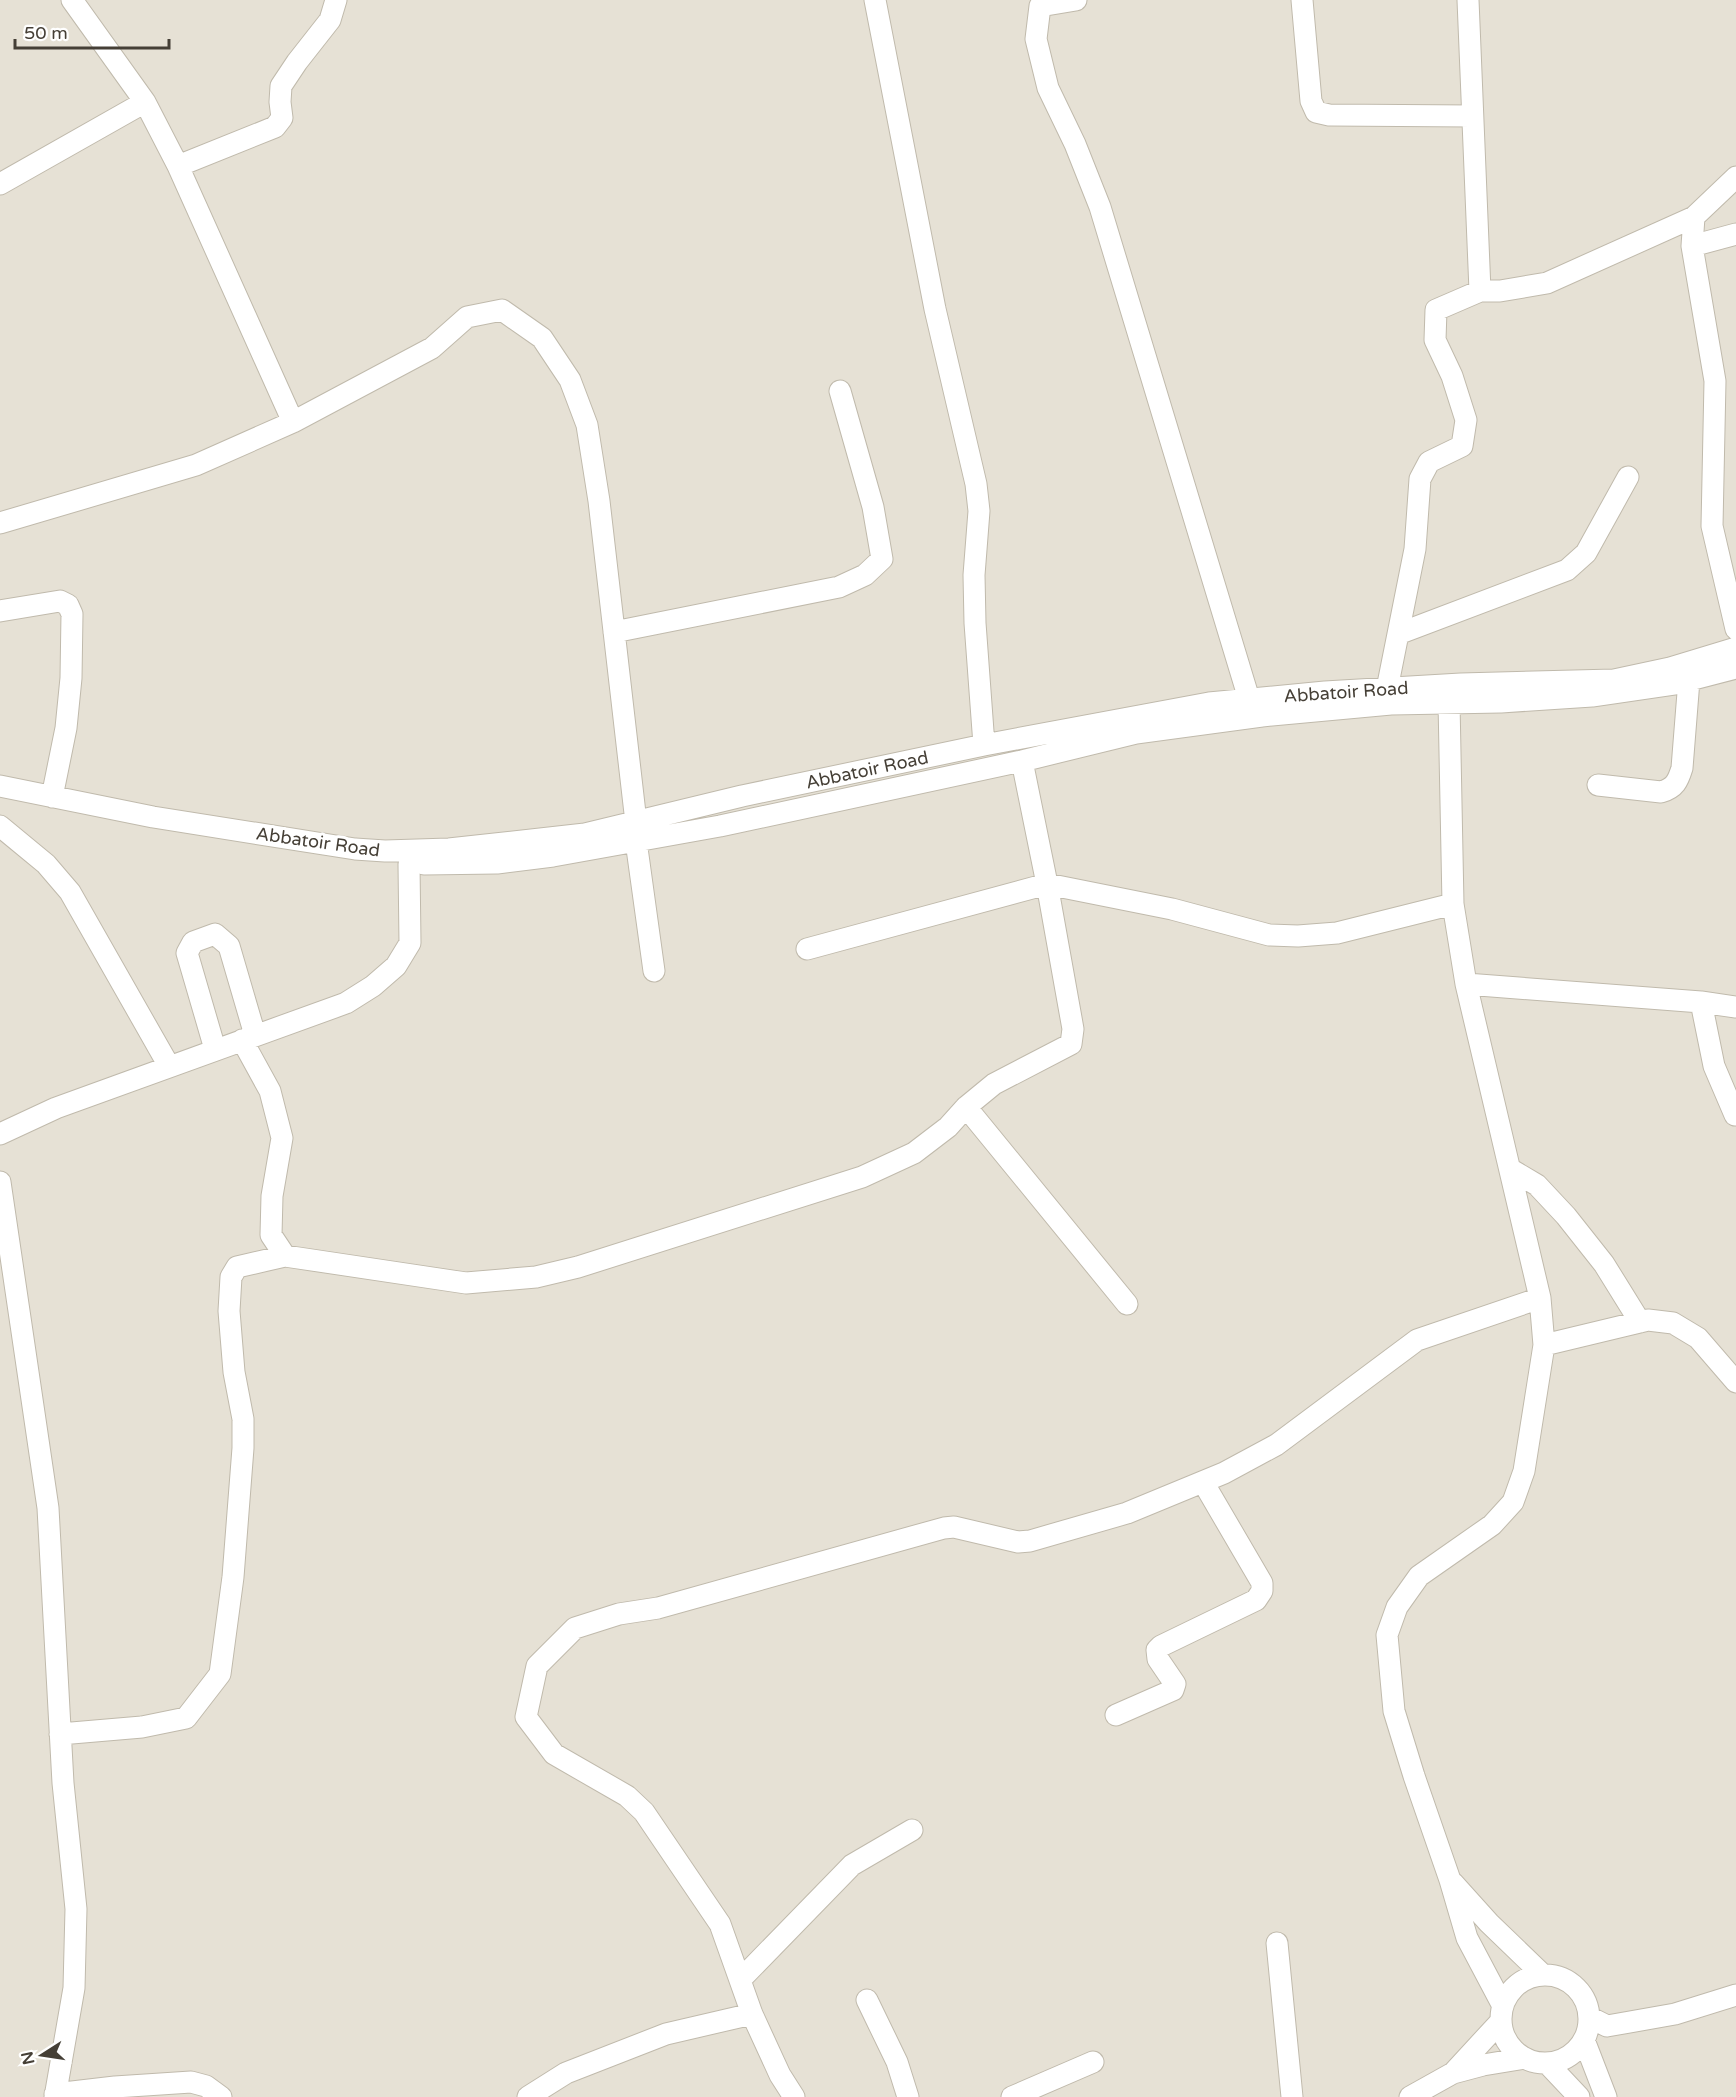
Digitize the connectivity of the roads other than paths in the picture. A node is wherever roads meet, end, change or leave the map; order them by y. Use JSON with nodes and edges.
{"nodes":[{"id":1,"x":72,"y":0,"type":"edge"},
{"id":2,"x":336,"y":0,"type":"edge"},
{"id":3,"x":875,"y":0,"type":"edge"},
{"id":4,"x":1076,"y":0,"type":"edge"},
{"id":5,"x":1302,"y":0,"type":"edge"},
{"id":6,"x":1468,"y":0,"type":"edge"},
{"id":7,"x":1037,"y":3,"type":"edge"},
{"id":8,"x":145,"y":102,"type":"junction"},
{"id":9,"x":1472,"y":116,"type":"junction"},
{"id":10,"x":178,"y":166,"type":"junction"},
{"id":11,"x":1736,"y":177,"type":"edge"},
{"id":12,"x":0,"y":184,"type":"edge"},
{"id":13,"x":1694,"y":217,"type":"junction"},
{"id":14,"x":1736,"y":234,"type":"edge"},
{"id":15,"x":1692,"y":246,"type":"junction"},
{"id":16,"x":1480,"y":291,"type":"junction"},
{"id":17,"x":840,"y":391,"type":"dead end"},
{"id":18,"x":293,"y":422,"type":"junction"},
{"id":19,"x":1628,"y":477,"type":"dead end"},
{"id":20,"x":0,"y":523,"type":"edge"},
{"id":21,"x":0,"y":611,"type":"edge"},
{"id":22,"x":1736,"y":629,"type":"edge"},
{"id":23,"x":614,"y":632,"type":"junction"},
{"id":24,"x":1398,"y":634,"type":"junction"},
{"id":25,"x":1736,"y":648,"type":"edge"},
{"id":26,"x":1736,"y":669,"type":"edge"},
{"id":27,"x":1689,"y":680,"type":"junction"},
{"id":28,"x":1387,"y":689,"type":"junction"},
{"id":29,"x":1250,"y":699,"type":"junction"},
{"id":30,"x":1449,"y":702,"type":"junction"},
{"id":31,"x":984,"y":745,"type":"junction"},
{"id":32,"x":1022,"y":761,"type":"junction"},
{"id":33,"x":1598,"y":785,"type":"dead end"},
{"id":34,"x":0,"y":786,"type":"edge"},
{"id":35,"x":52,"y":797,"type":"junction"},
{"id":36,"x":0,"y":798,"type":"edge"},
{"id":37,"x":0,"y":826,"type":"edge"},
{"id":38,"x":636,"y":831,"type":"junction"},
{"id":39,"x":409,"y":864,"type":"junction"},
{"id":40,"x":1047,"y":884,"type":"junction"},
{"id":41,"x":1453,"y":904,"type":"junction"},
{"id":42,"x":807,"y":950,"type":"dead end"},
{"id":43,"x":654,"y":971,"type":"dead end"},
{"id":44,"x":1466,"y":984,"type":"junction"},
{"id":45,"x":1701,"y":1002,"type":"junction"},
{"id":46,"x":1736,"y":1007,"type":"edge"},
{"id":47,"x":248,"y":1037,"type":"junction"},
{"id":48,"x":215,"y":1049,"type":"junction"},
{"id":49,"x":169,"y":1066,"type":"junction"},
{"id":50,"x":966,"y":1107,"type":"junction"},
{"id":51,"x":1735,"y":1115,"type":"edge"},
{"id":52,"x":0,"y":1134,"type":"edge"},
{"id":53,"x":1510,"y":1169,"type":"junction"},
{"id":54,"x":0,"y":1182,"type":"edge"},
{"id":55,"x":285,"y":1256,"type":"junction"},
{"id":56,"x":1540,"y":1298,"type":"junction"},
{"id":57,"x":1127,"y":1304,"type":"dead end"},
{"id":58,"x":1640,"y":1322,"type":"junction"},
{"id":59,"x":1544,"y":1345,"type":"junction"},
{"id":60,"x":1736,"y":1382,"type":"edge"},
{"id":61,"x":1203,"y":1482,"type":"junction"},
{"id":62,"x":1116,"y":1715,"type":"dead end"},
{"id":63,"x":60,"y":1734,"type":"junction"},
{"id":64,"x":912,"y":1830,"type":"dead end"},
{"id":65,"x":1450,"y":1880,"type":"junction"},
{"id":66,"x":1276,"y":1943,"type":"dead end"},
{"id":67,"x":1543,"y":1975,"type":"junction"},
{"id":68,"x":741,"y":1978,"type":"junction"},
{"id":69,"x":1736,"y":1995,"type":"edge"},
{"id":70,"x":867,"y":2000,"type":"dead end"},
{"id":71,"x":752,"y":2014,"type":"junction"},
{"id":72,"x":1502,"y":2014,"type":"junction"},
{"id":73,"x":1589,"y":2017,"type":"junction"},
{"id":74,"x":1584,"y":2040,"type":"junction"},
{"id":75,"x":1525,"y":2058,"type":"junction"},
{"id":76,"x":1093,"y":2062,"type":"dead end"},
{"id":77,"x":1547,"y":2063,"type":"junction"},
{"id":78,"x":1452,"y":2073,"type":"junction"},
{"id":79,"x":1049,"y":2090,"type":"edge"},
{"id":80,"x":55,"y":2096,"type":"edge"},
{"id":81,"x":221,"y":2097,"type":"edge"},
{"id":82,"x":528,"y":2097,"type":"edge"},
{"id":83,"x":794,"y":2097,"type":"edge"},
{"id":84,"x":908,"y":2097,"type":"edge"},
{"id":85,"x":1012,"y":2097,"type":"edge"},
{"id":86,"x":1292,"y":2097,"type":"edge"},
{"id":87,"x":1410,"y":2097,"type":"edge"},
{"id":88,"x":1579,"y":2097,"type":"edge"},
{"id":89,"x":1606,"y":2097,"type":"edge"}],
"edges":[{"from":1,"to":8,"type":"street"},
{"from":2,"to":10,"type":"street"},
{"from":3,"to":31,"type":"street"},
{"from":4,"to":7,"type":"street"},
{"from":5,"to":9,"type":"street"},
{"from":6,"to":9,"type":"street"},
{"from":7,"to":29,"type":"street"},
{"from":8,"to":10,"type":"street"},
{"from":8,"to":12,"type":"street"},
{"from":9,"to":16,"type":"street"},
{"from":10,"to":18,"type":"street"},
{"from":11,"to":13,"type":"street"},
{"from":13,"to":15,"type":"street"},
{"from":13,"to":16,"type":"street"},
{"from":14,"to":15,"type":"street"},
{"from":15,"to":22,"type":"street"},
{"from":16,"to":24,"type":"street"},
{"from":17,"to":23,"type":"street"},
{"from":18,"to":20,"type":"street"},
{"from":18,"to":23,"type":"street"},
{"from":19,"to":24,"type":"street"},
{"from":21,"to":35,"type":"street"},
{"from":23,"to":38,"type":"street"},
{"from":24,"to":28,"type":"street"},
{"from":25,"to":28,"type":"street","name":"Abbatoir Road"},
{"from":26,"to":27,"type":"street","name":"Abbatoir Road"},
{"from":27,"to":30,"type":"street","name":"Abbatoir Road"},
{"from":27,"to":33,"type":"street"},
{"from":28,"to":29,"type":"street","name":"Abbatoir Road"},
{"from":29,"to":31,"type":"street","name":"Abbatoir Road"},
{"from":30,"to":32,"type":"street","name":"Abbatoir Road"},
{"from":30,"to":41,"type":"street"},
{"from":31,"to":38,"type":"street","name":"Abbatoir Road"},
{"from":32,"to":38,"type":"street","name":"Abbatoir Road"},
{"from":32,"to":40,"type":"street"},
{"from":34,"to":35,"type":"street","name":"Abbatoir Road"},
{"from":35,"to":38,"type":"street","name":"Abbatoir Road"},
{"from":36,"to":39,"type":"street","name":"Abbatoir Road"},
{"from":37,"to":49,"type":"street"},
{"from":38,"to":39,"type":"street","name":"Abbatoir Road"},
{"from":38,"to":43,"type":"street"},
{"from":39,"to":47,"type":"street"},
{"from":40,"to":41,"type":"street"},
{"from":40,"to":42,"type":"street"},
{"from":40,"to":50,"type":"street"},
{"from":41,"to":44,"type":"street"},
{"from":44,"to":45,"type":"street"},
{"from":44,"to":53,"type":"street"},
{"from":45,"to":46,"type":"street"},
{"from":45,"to":51,"type":"street"},
{"from":47,"to":48,"type":"street"},
{"from":47,"to":48,"type":"street"},
{"from":47,"to":55,"type":"street"},
{"from":48,"to":49,"type":"street"},
{"from":49,"to":52,"type":"street"},
{"from":50,"to":55,"type":"street"},
{"from":50,"to":57,"type":"street"},
{"from":53,"to":56,"type":"street"},
{"from":53,"to":58,"type":"street"},
{"from":54,"to":63,"type":"street"},
{"from":55,"to":63,"type":"street"},
{"from":56,"to":59,"type":"street"},
{"from":56,"to":61,"type":"street"},
{"from":58,"to":59,"type":"street"},
{"from":58,"to":60,"type":"street"},
{"from":59,"to":65,"type":"street"},
{"from":61,"to":62,"type":"street"},
{"from":61,"to":68,"type":"street"},
{"from":63,"to":80,"type":"street"},
{"from":64,"to":68,"type":"street"},
{"from":65,"to":67,"type":"street"},
{"from":65,"to":72,"type":"street"},
{"from":66,"to":86,"type":"street"},
{"from":67,"to":72,"type":"street"},
{"from":67,"to":73,"type":"street"},
{"from":68,"to":71,"type":"street"},
{"from":69,"to":73,"type":"street"},
{"from":70,"to":84,"type":"street"},
{"from":71,"to":82,"type":"street"},
{"from":71,"to":83,"type":"street"},
{"from":72,"to":75,"type":"street"},
{"from":72,"to":78,"type":"street"},
{"from":73,"to":74,"type":"street"},
{"from":74,"to":77,"type":"street"},
{"from":74,"to":89,"type":"street"},
{"from":75,"to":77,"type":"street"},
{"from":75,"to":78,"type":"street"},
{"from":76,"to":79,"type":"street"},
{"from":77,"to":88,"type":"street"},
{"from":78,"to":87,"type":"street"},
{"from":79,"to":85,"type":"street"},
{"from":80,"to":81,"type":"street"}]}
